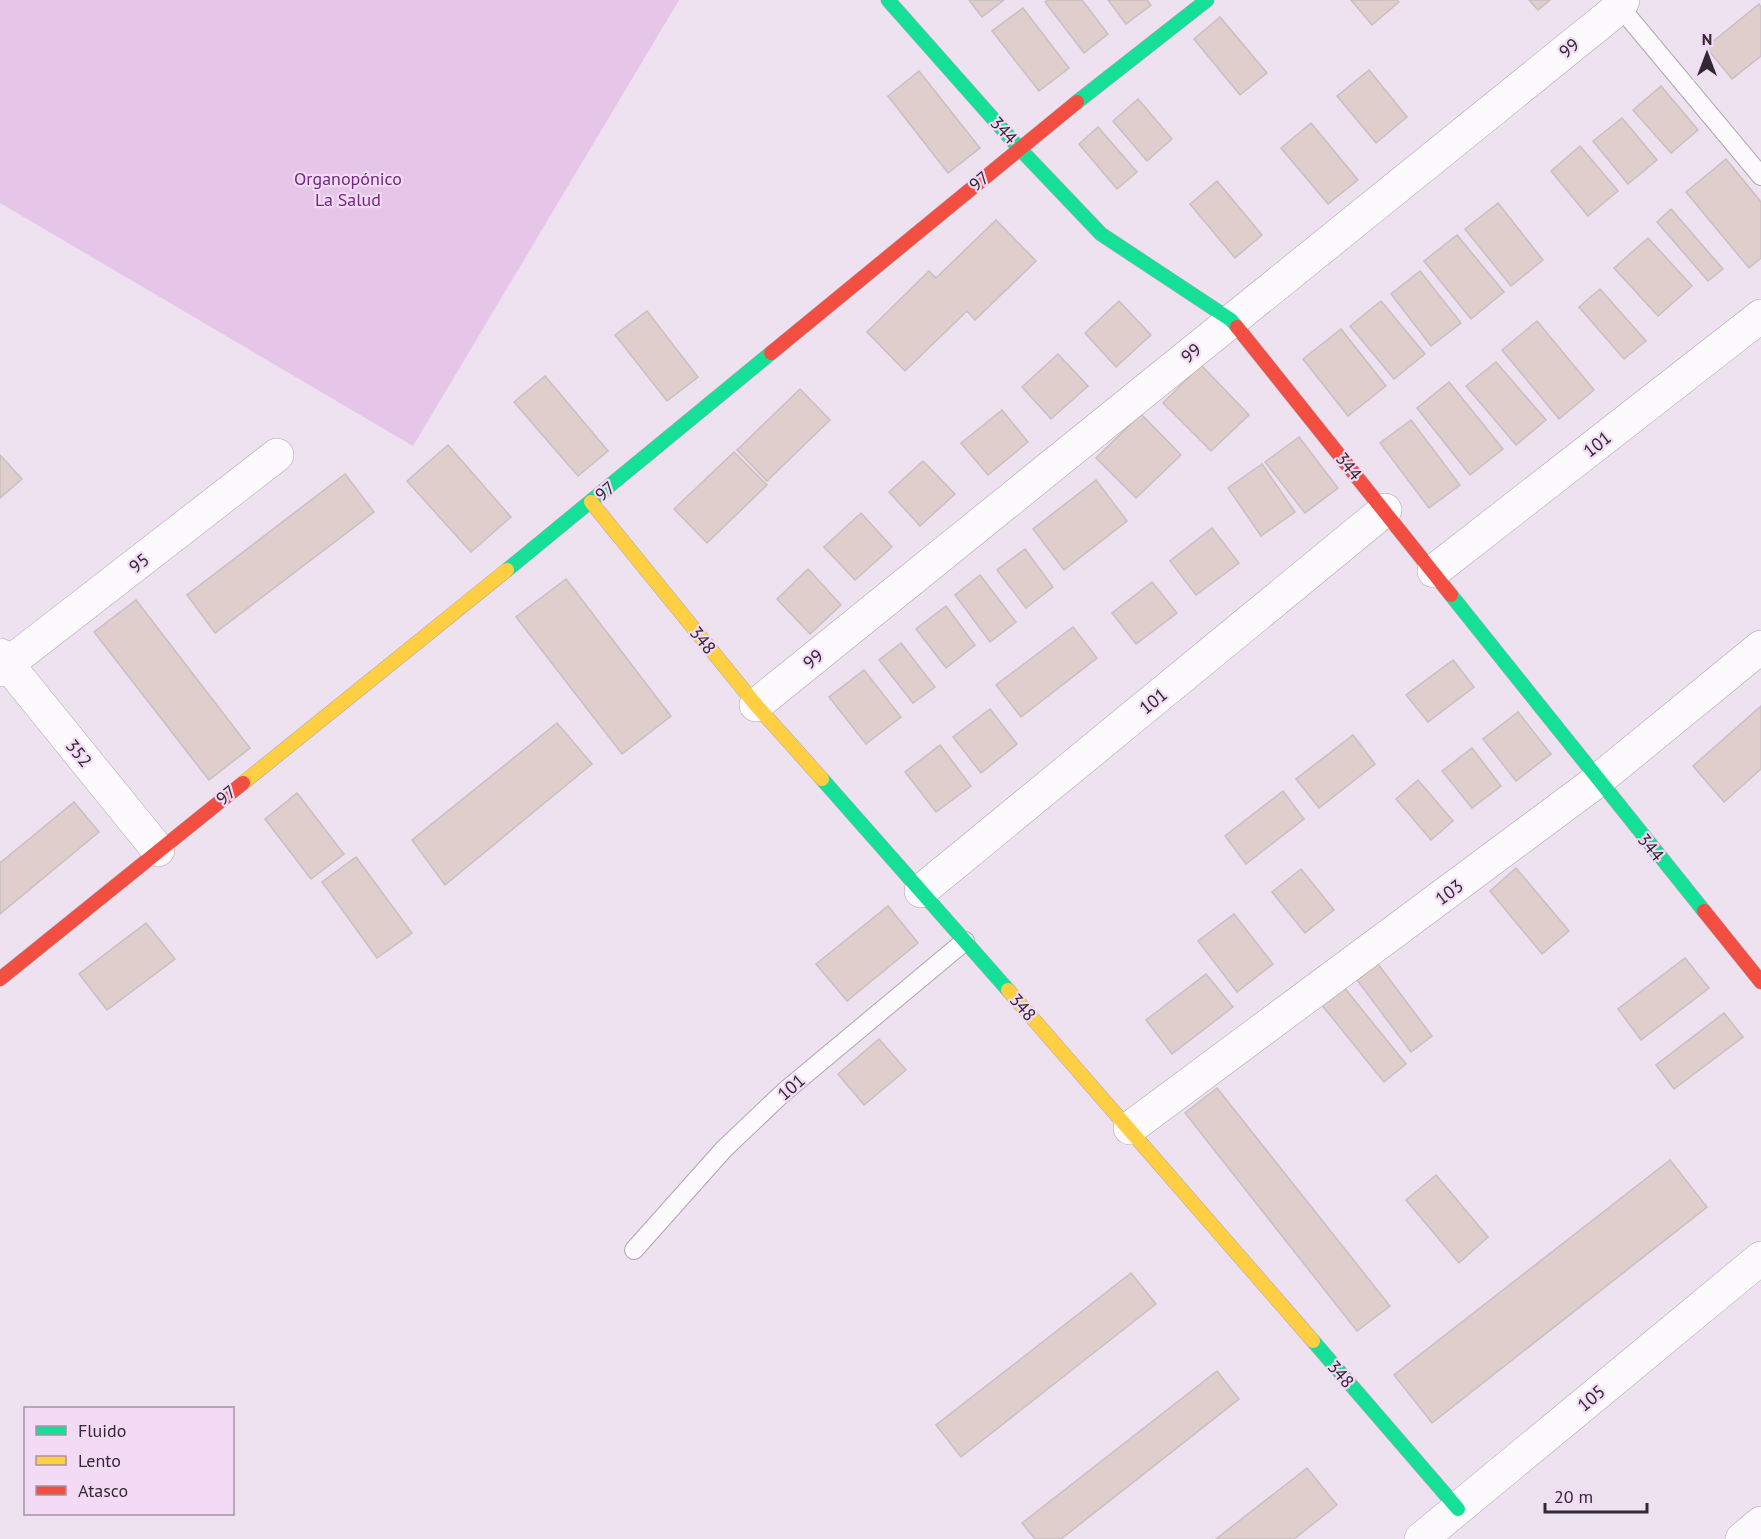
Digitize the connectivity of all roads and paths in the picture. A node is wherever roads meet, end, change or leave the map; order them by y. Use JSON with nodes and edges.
{"nodes":[{"id":1,"x":888,"y":0,"type":"edge"},
{"id":2,"x":1207,"y":0,"type":"edge"},
{"id":3,"x":1622,"y":4,"type":"edge"},
{"id":4,"x":1019,"y":148,"type":"junction"},
{"id":5,"x":1761,"y":176,"type":"edge"},
{"id":6,"x":1761,"y":316,"type":"edge"},
{"id":7,"x":1231,"y":320,"type":"junction"},
{"id":8,"x":277,"y":455,"type":"dead end"},
{"id":9,"x":591,"y":502,"type":"junction"},
{"id":10,"x":1385,"y":510,"type":"junction"},
{"id":11,"x":1434,"y":571,"type":"junction"},
{"id":12,"x":1761,"y":647,"type":"edge"},
{"id":13,"x":2,"y":663,"type":"edge"},
{"id":14,"x":756,"y":705,"type":"junction"},
{"id":15,"x":1597,"y":781,"type":"junction"},
{"id":16,"x":158,"y":850,"type":"junction"},
{"id":17,"x":921,"y":891,"type":"junction"},
{"id":18,"x":965,"y":941,"type":"junction"},
{"id":19,"x":0,"y":979,"type":"edge"},
{"id":20,"x":1761,"y":982,"type":"edge"},
{"id":21,"x":1130,"y":1128,"type":"junction"},
{"id":22,"x":634,"y":1250,"type":"dead end"},
{"id":23,"x":1761,"y":1258,"type":"edge"},
{"id":24,"x":1458,"y":1509,"type":"junction"},
{"id":25,"x":1761,"y":1523,"type":"edge"},
{"id":26,"x":1421,"y":1539,"type":"edge"},
{"id":27,"x":1742,"y":1539,"type":"edge"}],
"edges":[{"from":1,"to":4,"type":"street","name":"344"},
{"from":2,"to":4,"type":"street","name":"97"},
{"from":3,"to":5,"type":"lane"},
{"from":3,"to":7,"type":"street","name":"99"},
{"from":4,"to":7,"type":"street","name":"344"},
{"from":4,"to":9,"type":"street","name":"97"},
{"from":6,"to":11,"type":"street","name":"101"},
{"from":7,"to":10,"type":"street","name":"344"},
{"from":7,"to":14,"type":"street","name":"99"},
{"from":8,"to":13,"type":"street","name":"95"},
{"from":9,"to":14,"type":"street","name":"348"},
{"from":9,"to":16,"type":"street","name":"97"},
{"from":10,"to":11,"type":"street","name":"344"},
{"from":10,"to":17,"type":"street","name":"101"},
{"from":11,"to":15,"type":"street","name":"344"},
{"from":12,"to":15,"type":"street","name":"103"},
{"from":13,"to":16,"type":"street","name":"352"},
{"from":14,"to":17,"type":"street","name":"348"},
{"from":15,"to":20,"type":"street","name":"344"},
{"from":15,"to":21,"type":"street","name":"103"},
{"from":16,"to":19,"type":"street","name":"97"},
{"from":17,"to":18,"type":"street","name":"348"},
{"from":18,"to":21,"type":"street","name":"348"},
{"from":18,"to":22,"type":"lane","name":"101"},
{"from":21,"to":24,"type":"street","name":"348"},
{"from":23,"to":24,"type":"street","name":"105"},
{"from":24,"to":26,"type":"street","name":"105"},
{"from":25,"to":27,"type":"street"}]}
